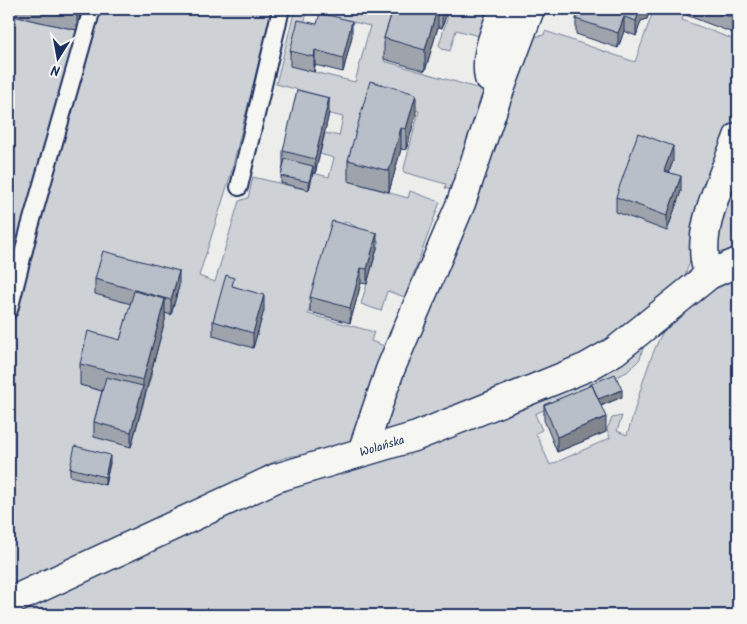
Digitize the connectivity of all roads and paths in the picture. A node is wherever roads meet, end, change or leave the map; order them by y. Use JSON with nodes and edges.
{"nodes":[{"id":1,"x":92,"y":9,"type":"edge"},
{"id":2,"x":281,"y":9,"type":"edge"},
{"id":3,"x":503,"y":9,"type":"edge"},
{"id":4,"x":530,"y":9,"type":"edge"},
{"id":5,"x":501,"y":84,"type":"junction"},
{"id":6,"x":738,"y":137,"type":"edge"},
{"id":7,"x":239,"y":187,"type":"dead end"},
{"id":8,"x":738,"y":262,"type":"edge"},
{"id":9,"x":709,"y":275,"type":"junction"},
{"id":10,"x":9,"y":310,"type":"edge"},
{"id":11,"x":362,"y":452,"type":"junction"},
{"id":12,"x":9,"y":602,"type":"edge"}],
"edges":[{"from":1,"to":10,"type":"lane"},
{"from":2,"to":7,"type":"lane"},
{"from":3,"to":5,"type":"street"},
{"from":4,"to":5,"type":"street"},
{"from":5,"to":11,"type":"street"},
{"from":6,"to":9,"type":"street"},
{"from":8,"to":9,"type":"street","name":"Wolańska"},
{"from":9,"to":11,"type":"street","name":"Wolańska"},
{"from":11,"to":12,"type":"street","name":"Wolańska"}]}
